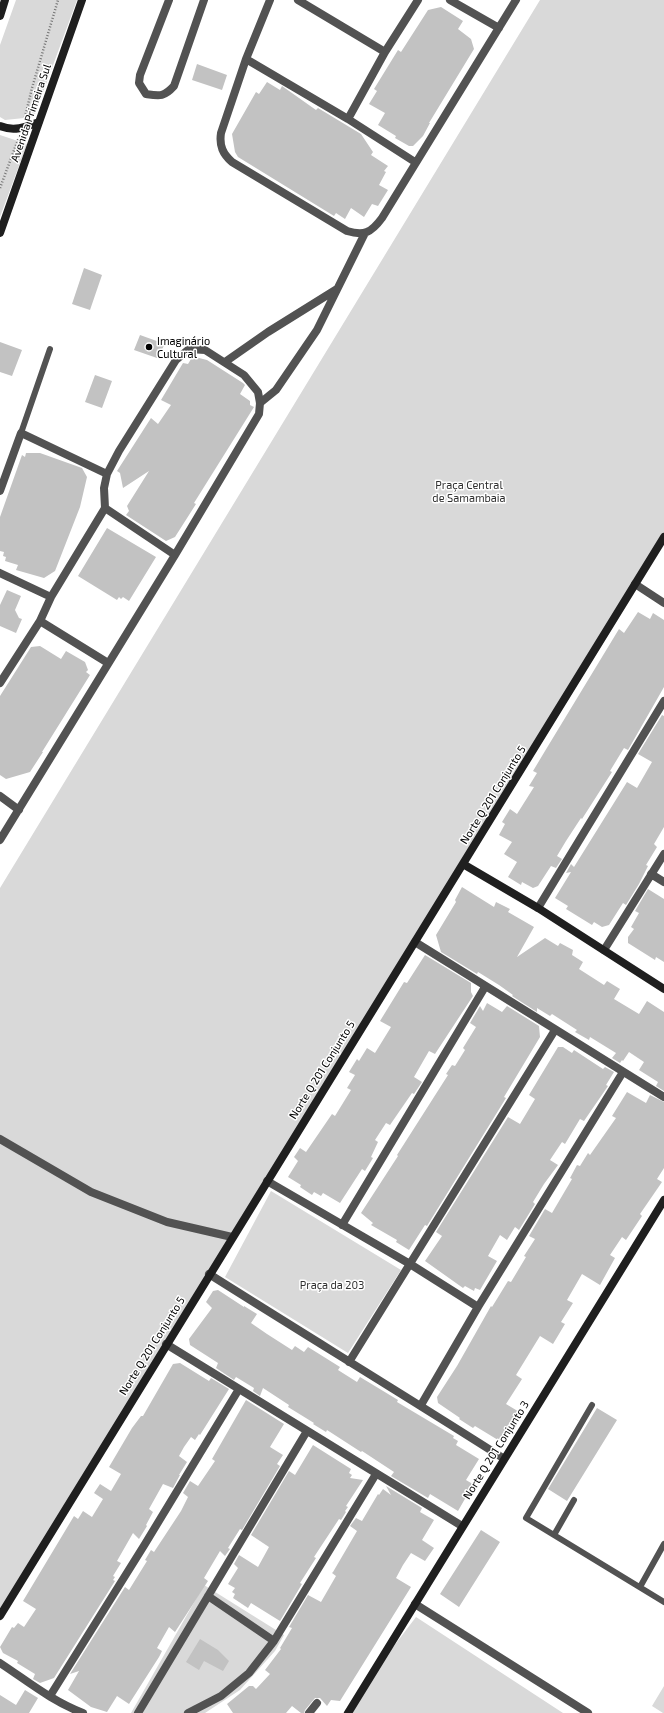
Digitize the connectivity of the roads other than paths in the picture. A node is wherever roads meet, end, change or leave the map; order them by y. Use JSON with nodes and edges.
{"nodes":[{"id":1,"x":5,"y":0,"type":"edge"},
{"id":2,"x":82,"y":0,"type":"edge"},
{"id":3,"x":169,"y":0,"type":"edge"},
{"id":4,"x":204,"y":0,"type":"edge"},
{"id":5,"x":270,"y":0,"type":"edge"},
{"id":6,"x":298,"y":0,"type":"edge"},
{"id":7,"x":418,"y":0,"type":"edge"},
{"id":8,"x":450,"y":0,"type":"edge"},
{"id":9,"x":516,"y":0,"type":"edge"},
{"id":10,"x":0,"y":16,"type":"edge"},
{"id":11,"x":499,"y":28,"type":"junction"},
{"id":12,"x":385,"y":52,"type":"junction"},
{"id":13,"x":246,"y":59,"type":"junction"},
{"id":14,"x":348,"y":119,"type":"junction"},
{"id":15,"x":39,"y":122,"type":"junction"},
{"id":16,"x":0,"y":126,"type":"edge"},
{"id":17,"x":415,"y":162,"type":"junction"},
{"id":18,"x":0,"y":233,"type":"edge"},
{"id":19,"x":365,"y":233,"type":"junction"},
{"id":20,"x":337,"y":289,"type":"junction"},
{"id":21,"x":50,"y":349,"type":"dead end"},
{"id":22,"x":225,"y":362,"type":"junction"},
{"id":23,"x":260,"y":403,"type":"junction"},
{"id":24,"x":21,"y":433,"type":"junction"},
{"id":25,"x":107,"y":474,"type":"junction"},
{"id":26,"x":0,"y":491,"type":"edge"},
{"id":27,"x":105,"y":508,"type":"junction"},
{"id":28,"x":664,"y":537,"type":"edge"},
{"id":29,"x":175,"y":555,"type":"junction"},
{"id":30,"x":0,"y":573,"type":"edge"},
{"id":31,"x":636,"y":584,"type":"junction"},
{"id":32,"x":51,"y":597,"type":"junction"},
{"id":33,"x":664,"y":603,"type":"edge"},
{"id":34,"x":40,"y":621,"type":"junction"},
{"id":35,"x":108,"y":663,"type":"junction"},
{"id":36,"x":0,"y":683,"type":"edge"},
{"id":37,"x":664,"y":701,"type":"edge"},
{"id":38,"x":0,"y":796,"type":"edge"},
{"id":39,"x":19,"y":810,"type":"junction"},
{"id":40,"x":0,"y":840,"type":"edge"},
{"id":41,"x":664,"y":854,"type":"edge"},
{"id":42,"x":463,"y":864,"type":"junction"},
{"id":43,"x":652,"y":874,"type":"junction"},
{"id":44,"x":664,"y":882,"type":"edge"},
{"id":45,"x":538,"y":908,"type":"junction"},
{"id":46,"x":415,"y":942,"type":"junction"},
{"id":47,"x":604,"y":950,"type":"junction"},
{"id":48,"x":485,"y":987,"type":"junction"},
{"id":49,"x":664,"y":989,"type":"edge"},
{"id":50,"x":555,"y":1030,"type":"junction"},
{"id":51,"x":623,"y":1072,"type":"junction"},
{"id":52,"x":664,"y":1097,"type":"edge"},
{"id":53,"x":0,"y":1139,"type":"edge"},
{"id":54,"x":267,"y":1180,"type":"junction"},
{"id":55,"x":664,"y":1200,"type":"edge"},
{"id":56,"x":342,"y":1225,"type":"junction"},
{"id":57,"x":232,"y":1238,"type":"junction"},
{"id":58,"x":410,"y":1264,"type":"junction"},
{"id":59,"x":209,"y":1274,"type":"junction"},
{"id":60,"x":478,"y":1307,"type":"junction"},
{"id":61,"x":166,"y":1344,"type":"junction"},
{"id":62,"x":349,"y":1362,"type":"junction"},
{"id":63,"x":239,"y":1389,"type":"junction"},
{"id":64,"x":421,"y":1405,"type":"junction"},
{"id":65,"x":592,"y":1405,"type":"dead end"},
{"id":66,"x":307,"y":1431,"type":"junction"},
{"id":67,"x":504,"y":1458,"type":"junction"},
{"id":68,"x":376,"y":1474,"type":"junction"},
{"id":69,"x":574,"y":1500,"type":"dead end"},
{"id":70,"x":462,"y":1526,"type":"junction"},
{"id":71,"x":554,"y":1535,"type":"junction"},
{"id":72,"x":664,"y":1544,"type":"edge"},
{"id":73,"x":640,"y":1587,"type":"junction"},
{"id":74,"x":208,"y":1596,"type":"junction"},
{"id":75,"x":664,"y":1602,"type":"edge"},
{"id":76,"x":415,"y":1604,"type":"junction"},
{"id":77,"x":0,"y":1616,"type":"edge"},
{"id":78,"x":274,"y":1641,"type":"junction"},
{"id":79,"x":0,"y":1663,"type":"edge"},
{"id":80,"x":50,"y":1696,"type":"junction"},
{"id":81,"x":317,"y":1703,"type":"dead end"},
{"id":82,"x":585,"y":1712,"type":"edge"},
{"id":83,"x":83,"y":1713,"type":"edge"},
{"id":84,"x":138,"y":1713,"type":"edge"},
{"id":85,"x":188,"y":1713,"type":"edge"},
{"id":86,"x":310,"y":1713,"type":"edge"},
{"id":87,"x":348,"y":1713,"type":"edge"}],
"edges":[{"from":1,"to":10,"type":"street"},
{"from":2,"to":15,"type":"street","name":"Avenida Primeira Sul"},
{"from":3,"to":4,"type":"street"},
{"from":5,"to":13,"type":"street"},
{"from":6,"to":12,"type":"street"},
{"from":7,"to":12,"type":"street"},
{"from":8,"to":11,"type":"street"},
{"from":9,"to":11,"type":"street"},
{"from":11,"to":17,"type":"street"},
{"from":12,"to":14,"type":"street"},
{"from":13,"to":14,"type":"street"},
{"from":13,"to":19,"type":"street"},
{"from":14,"to":17,"type":"street"},
{"from":15,"to":16,"type":"street"},
{"from":15,"to":18,"type":"street","name":"Avenida Primeira Sul"},
{"from":17,"to":19,"type":"street"},
{"from":19,"to":20,"type":"street"},
{"from":20,"to":22,"type":"street"},
{"from":20,"to":23,"type":"street"},
{"from":21,"to":24,"type":"lane"},
{"from":22,"to":23,"type":"street"},
{"from":22,"to":25,"type":"street"},
{"from":23,"to":29,"type":"street"},
{"from":24,"to":25,"type":"street"},
{"from":24,"to":26,"type":"street"},
{"from":25,"to":27,"type":"street"},
{"from":27,"to":29,"type":"street"},
{"from":27,"to":32,"type":"street"},
{"from":28,"to":31,"type":"street","name":"Norte Q 201 Conjunto 5"},
{"from":29,"to":35,"type":"street"},
{"from":30,"to":32,"type":"street"},
{"from":31,"to":33,"type":"street"},
{"from":31,"to":42,"type":"street","name":"Norte Q 201 Conjunto 5"},
{"from":32,"to":34,"type":"street"},
{"from":34,"to":35,"type":"street"},
{"from":34,"to":36,"type":"street"},
{"from":35,"to":39,"type":"street"},
{"from":37,"to":45,"type":"street"},
{"from":38,"to":39,"type":"street"},
{"from":39,"to":40,"type":"street"},
{"from":41,"to":43,"type":"street"},
{"from":42,"to":45,"type":"street"},
{"from":42,"to":46,"type":"street","name":"Norte Q 201 Conjunto 5"},
{"from":43,"to":44,"type":"street"},
{"from":43,"to":47,"type":"street"},
{"from":45,"to":47,"type":"street"},
{"from":46,"to":48,"type":"street"},
{"from":46,"to":54,"type":"street","name":"Norte Q 201 Conjunto 5"},
{"from":47,"to":49,"type":"street"},
{"from":48,"to":50,"type":"street"},
{"from":48,"to":56,"type":"street"},
{"from":50,"to":51,"type":"street"},
{"from":50,"to":58,"type":"street"},
{"from":51,"to":52,"type":"street"},
{"from":51,"to":60,"type":"street"},
{"from":53,"to":57,"type":"street"},
{"from":54,"to":56,"type":"street"},
{"from":54,"to":57,"type":"street","name":"Norte Q 201 Conjunto 5"},
{"from":55,"to":67,"type":"street","name":"Norte Q 201 Conjunto 3"},
{"from":56,"to":58,"type":"street"},
{"from":57,"to":59,"type":"street","name":"Norte Q 201 Conjunto 5"},
{"from":58,"to":60,"type":"street"},
{"from":58,"to":62,"type":"street"},
{"from":59,"to":61,"type":"street","name":"Norte Q 201 Conjunto 5"},
{"from":59,"to":62,"type":"street"},
{"from":60,"to":64,"type":"street"},
{"from":61,"to":63,"type":"street"},
{"from":61,"to":77,"type":"street","name":"Norte Q 201 Conjunto 5"},
{"from":62,"to":64,"type":"street"},
{"from":63,"to":66,"type":"street"},
{"from":63,"to":80,"type":"street"},
{"from":64,"to":67,"type":"street"},
{"from":65,"to":71,"type":"lane"},
{"from":66,"to":68,"type":"street"},
{"from":66,"to":74,"type":"street"},
{"from":67,"to":70,"type":"street","name":"Norte Q 201 Conjunto 3"},
{"from":68,"to":70,"type":"street"},
{"from":68,"to":78,"type":"street"},
{"from":69,"to":71,"type":"lane"},
{"from":70,"to":76,"type":"street","name":"Norte Q 201 Conjunto 3"},
{"from":71,"to":73,"type":"lane"},
{"from":72,"to":73,"type":"lane"},
{"from":73,"to":75,"type":"lane"},
{"from":74,"to":78,"type":"street"},
{"from":74,"to":84,"type":"street"},
{"from":76,"to":82,"type":"street"},
{"from":76,"to":87,"type":"street","name":"Norte Q 201 Conjunto 3"},
{"from":78,"to":85,"type":"street"},
{"from":79,"to":80,"type":"street"},
{"from":80,"to":83,"type":"street"},
{"from":81,"to":86,"type":"street"}]}
